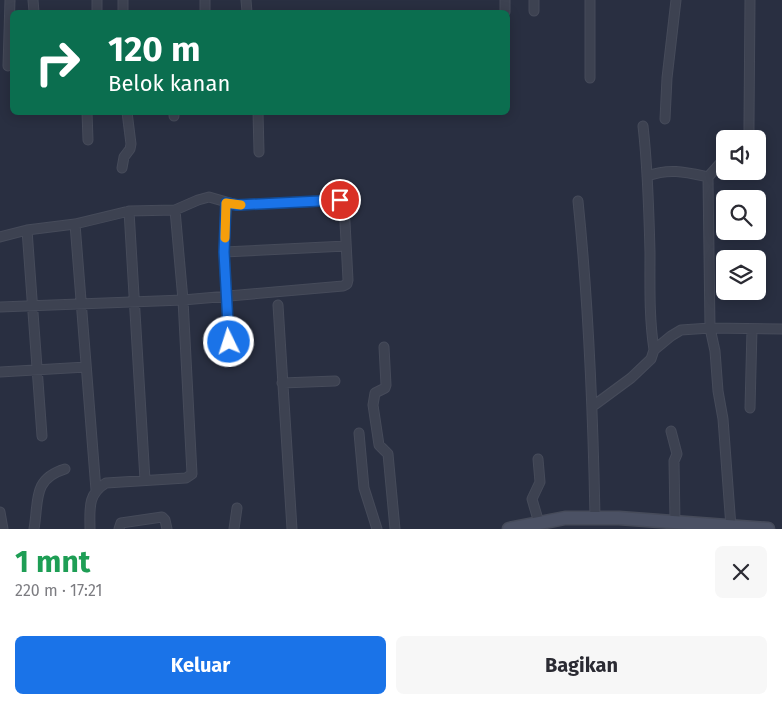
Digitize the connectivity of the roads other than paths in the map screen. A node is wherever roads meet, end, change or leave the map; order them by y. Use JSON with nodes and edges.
{"nodes":[{"id":1,"x":10,"y":0,"type":"edge"},
{"id":2,"x":534,"y":0,"type":"edge"},
{"id":3,"x":590,"y":0,"type":"edge"},
{"id":4,"x":676,"y":0,"type":"edge"},
{"id":5,"x":750,"y":0,"type":"edge"},
{"id":6,"x":534,"y":11,"type":"dead end"},
{"id":7,"x":7,"y":66,"type":"edge"},
{"id":8,"x":590,"y":78,"type":"dead end"},
{"id":9,"x":87,"y":115,"type":"edge"},
{"id":10,"x":127,"y":115,"type":"edge"},
{"id":11,"x":258,"y":115,"type":"edge"},
{"id":12,"x":665,"y":119,"type":"dead end"},
{"id":13,"x":643,"y":126,"type":"dead end"},
{"id":14,"x":749,"y":130,"type":"edge"},
{"id":15,"x":88,"y":140,"type":"dead end"},
{"id":16,"x":259,"y":152,"type":"dead end"},
{"id":17,"x":122,"y":168,"type":"dead end"},
{"id":18,"x":716,"y":168,"type":"edge"},
{"id":19,"x":647,"y":176,"type":"junction"},
{"id":20,"x":708,"y":177,"type":"junction"},
{"id":21,"x":578,"y":201,"type":"dead end"},
{"id":22,"x":226,"y":203,"type":"junction"},
{"id":23,"x":175,"y":210,"type":"junction"},
{"id":24,"x":129,"y":211,"type":"junction"},
{"id":25,"x":75,"y":224,"type":"junction"},
{"id":26,"x":27,"y":230,"type":"junction"},
{"id":27,"x":0,"y":237,"type":"edge"},
{"id":28,"x":346,"y":246,"type":"junction"},
{"id":29,"x":224,"y":252,"type":"junction"},
{"id":30,"x":226,"y":297,"type":"junction"},
{"id":31,"x":183,"y":300,"type":"junction"},
{"id":32,"x":81,"y":303,"type":"junction"},
{"id":33,"x":133,"y":303,"type":"junction"},
{"id":34,"x":33,"y":305,"type":"junction"},
{"id":35,"x":278,"y":305,"type":"dead end"},
{"id":36,"x":0,"y":307,"type":"edge"},
{"id":37,"x":710,"y":328,"type":"junction"},
{"id":38,"x":782,"y":328,"type":"edge"},
{"id":39,"x":752,"y":329,"type":"junction"},
{"id":40,"x":384,"y":347,"type":"dead end"},
{"id":41,"x":654,"y":350,"type":"junction"},
{"id":42,"x":230,"y":358,"type":"dead end"},
{"id":43,"x":86,"y":367,"type":"junction"},
{"id":44,"x":38,"y":370,"type":"junction"},
{"id":45,"x":0,"y":372,"type":"edge"},
{"id":46,"x":336,"y":381,"type":"dead end"},
{"id":47,"x":282,"y":383,"type":"junction"},
{"id":48,"x":593,"y":406,"type":"junction"},
{"id":49,"x":750,"y":408,"type":"dead end"},
{"id":50,"x":671,"y":431,"type":"dead end"},
{"id":51,"x":359,"y":433,"type":"dead end"},
{"id":52,"x":42,"y":436,"type":"dead end"},
{"id":53,"x":538,"y":459,"type":"dead end"},
{"id":54,"x":65,"y":468,"type":"dead end"},
{"id":55,"x":145,"y":480,"type":"junction"},
{"id":56,"x":96,"y":490,"type":"junction"},
{"id":57,"x":237,"y":508,"type":"dead end"},
{"id":58,"x":0,"y":512,"type":"edge"},
{"id":59,"x":595,"y":518,"type":"junction"},
{"id":60,"x":675,"y":522,"type":"junction"},
{"id":61,"x":539,"y":523,"type":"junction"},
{"id":62,"x":696,"y":527,"type":"edge"},
{"id":63,"x":732,"y":527,"type":"junction"},
{"id":64,"x":2,"y":528,"type":"edge"},
{"id":65,"x":34,"y":529,"type":"edge"},
{"id":66,"x":90,"y":529,"type":"edge"},
{"id":67,"x":119,"y":529,"type":"edge"},
{"id":68,"x":167,"y":529,"type":"edge"},
{"id":69,"x":234,"y":529,"type":"edge"},
{"id":70,"x":292,"y":529,"type":"edge"},
{"id":71,"x":377,"y":529,"type":"edge"},
{"id":72,"x":395,"y":529,"type":"edge"},
{"id":73,"x":509,"y":529,"type":"edge"},
{"id":74,"x":768,"y":529,"type":"edge"}],
"edges":[{"from":1,"to":7,"type":"street"},
{"from":2,"to":6,"type":"street"},
{"from":3,"to":8,"type":"street"},
{"from":4,"to":12,"type":"street"},
{"from":5,"to":14,"type":"street"},
{"from":9,"to":15,"type":"street"},
{"from":10,"to":17,"type":"street"},
{"from":11,"to":16,"type":"street"},
{"from":13,"to":19,"type":"street"},
{"from":18,"to":20,"type":"street"},
{"from":19,"to":20,"type":"street"},
{"from":19,"to":41,"type":"street"},
{"from":20,"to":37,"type":"street"},
{"from":21,"to":48,"type":"street"},
{"from":22,"to":23,"type":"street"},
{"from":22,"to":28,"type":"street"},
{"from":22,"to":29,"type":"street"},
{"from":23,"to":24,"type":"street"},
{"from":23,"to":31,"type":"street"},
{"from":24,"to":25,"type":"street"},
{"from":24,"to":33,"type":"street"},
{"from":25,"to":26,"type":"street"},
{"from":25,"to":32,"type":"street"},
{"from":26,"to":27,"type":"street"},
{"from":26,"to":34,"type":"street"},
{"from":28,"to":29,"type":"street"},
{"from":28,"to":30,"type":"street"},
{"from":29,"to":30,"type":"street"},
{"from":30,"to":31,"type":"street"},
{"from":30,"to":42,"type":"street"},
{"from":31,"to":33,"type":"street"},
{"from":31,"to":55,"type":"street"},
{"from":32,"to":33,"type":"street"},
{"from":32,"to":34,"type":"street"},
{"from":32,"to":43,"type":"street"},
{"from":33,"to":55,"type":"street"},
{"from":34,"to":36,"type":"street"},
{"from":34,"to":44,"type":"street"},
{"from":35,"to":47,"type":"street"},
{"from":37,"to":39,"type":"street"},
{"from":37,"to":41,"type":"street"},
{"from":37,"to":63,"type":"street"},
{"from":38,"to":39,"type":"street"},
{"from":39,"to":49,"type":"street"},
{"from":40,"to":72,"type":"street"},
{"from":41,"to":48,"type":"street"},
{"from":43,"to":44,"type":"street"},
{"from":43,"to":56,"type":"street"},
{"from":44,"to":45,"type":"street"},
{"from":44,"to":52,"type":"street"},
{"from":46,"to":47,"type":"street"},
{"from":47,"to":70,"type":"street"},
{"from":48,"to":59,"type":"street"},
{"from":50,"to":60,"type":"street"},
{"from":51,"to":71,"type":"street"},
{"from":53,"to":61,"type":"street"},
{"from":54,"to":65,"type":"street"},
{"from":55,"to":56,"type":"street"},
{"from":56,"to":66,"type":"street"},
{"from":57,"to":69,"type":"street"},
{"from":58,"to":64,"type":"street"},
{"from":59,"to":60,"type":"main road"},
{"from":59,"to":61,"type":"main road"},
{"from":60,"to":62,"type":"main road"},
{"from":61,"to":73,"type":"main road"},
{"from":62,"to":63,"type":"main road"},
{"from":63,"to":74,"type":"main road"},
{"from":67,"to":68,"type":"street"}]}
